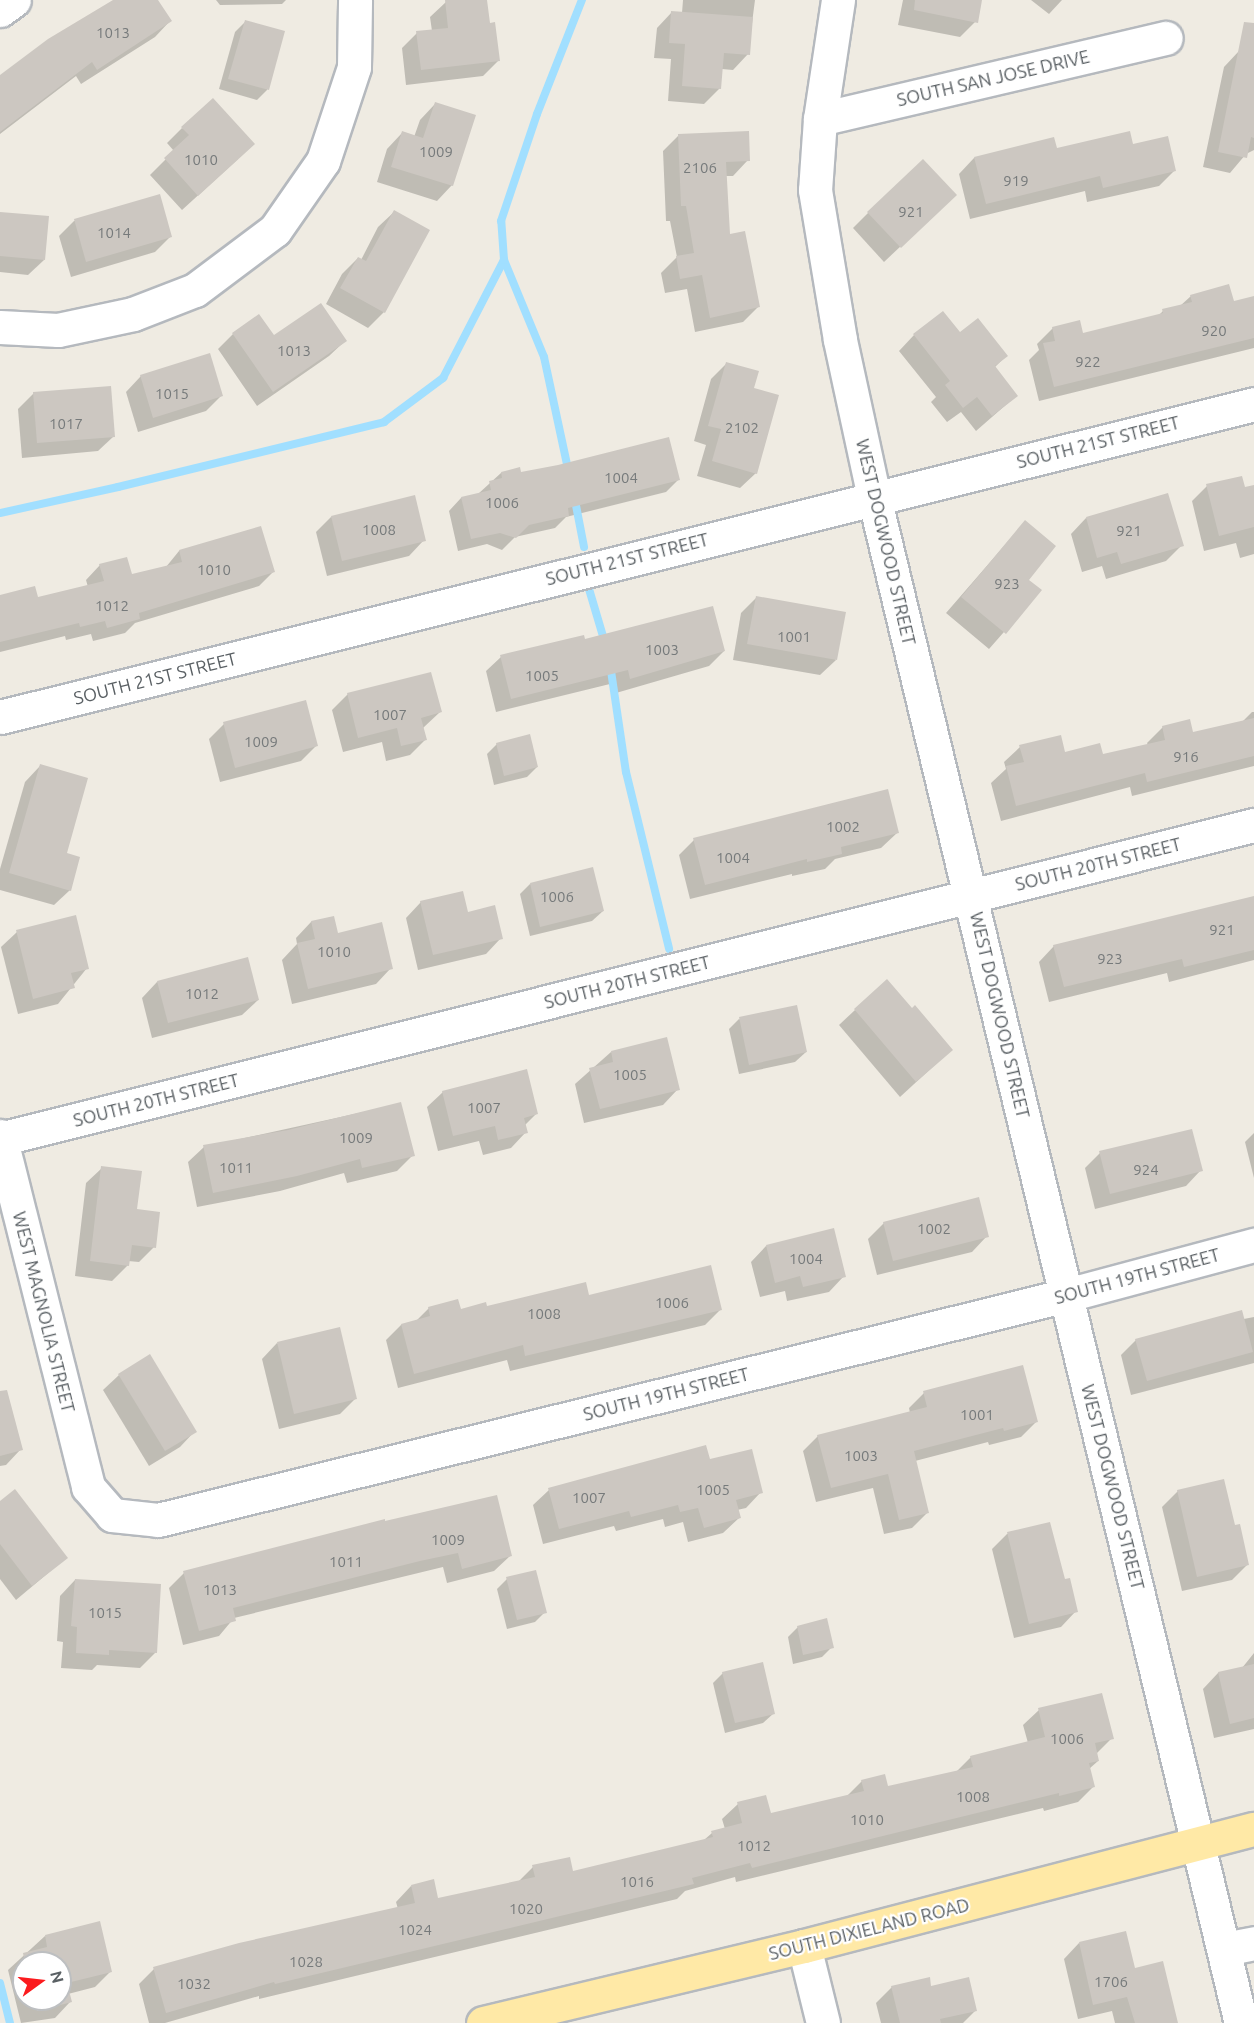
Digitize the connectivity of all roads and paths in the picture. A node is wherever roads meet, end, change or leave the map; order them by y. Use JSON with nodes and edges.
{"nodes":[{"id":1,"x":14,"y":0,"type":"edge"},
{"id":2,"x":355,"y":0,"type":"edge"},
{"id":3,"x":838,"y":0,"type":"edge"},
{"id":4,"x":0,"y":10,"type":"edge"},
{"id":5,"x":1166,"y":38,"type":"dead end"},
{"id":6,"x":819,"y":119,"type":"junction"},
{"id":7,"x":0,"y":327,"type":"edge"},
{"id":8,"x":1254,"y":404,"type":"edge"},
{"id":9,"x":874,"y":497,"type":"junction"},
{"id":10,"x":0,"y":717,"type":"edge"},
{"id":11,"x":1254,"y":825,"type":"edge"},
{"id":12,"x":971,"y":895,"type":"junction"},
{"id":13,"x":0,"y":1138,"type":"edge"},
{"id":14,"x":1254,"y":1245,"type":"edge"},
{"id":15,"x":1067,"y":1295,"type":"junction"},
{"id":16,"x":88,"y":1487,"type":"joint"},
{"id":17,"x":1254,"y":1829,"type":"edge"},
{"id":18,"x":1199,"y":1843,"type":"junction"},
{"id":19,"x":804,"y":1946,"type":"junction"},
{"id":20,"x":1239,"y":1946,"type":"edge"},
{"id":21,"x":483,"y":2023,"type":"edge"},
{"id":22,"x":823,"y":2023,"type":"edge"},
{"id":23,"x":1241,"y":2023,"type":"edge"}],
"edges":[{"from":1,"to":4,"type":"street"},
{"from":2,"to":7,"type":"street"},
{"from":3,"to":6,"type":"street","name":"WEST DOGWOOD STREET"},
{"from":5,"to":6,"type":"street","name":"SOUTH SAN JOSE DRIVE"},
{"from":6,"to":9,"type":"street","name":"WEST DOGWOOD STREET"},
{"from":8,"to":9,"type":"street","name":"SOUTH 21ST STREET"},
{"from":9,"to":10,"type":"street","name":"SOUTH 21ST STREET"},
{"from":9,"to":12,"type":"street","name":"WEST DOGWOOD STREET"},
{"from":11,"to":12,"type":"street","name":"SOUTH 20TH STREET"},
{"from":12,"to":13,"type":"street","name":"SOUTH 20TH STREET"},
{"from":12,"to":15,"type":"street","name":"WEST DOGWOOD STREET"},
{"from":13,"to":16,"type":"street","name":"WEST MAGNOLIA STREET"},
{"from":14,"to":15,"type":"street","name":"SOUTH 19TH STREET"},
{"from":15,"to":16,"type":"street","name":"SOUTH 19TH STREET"},
{"from":15,"to":18,"type":"street","name":"WEST DOGWOOD STREET"},
{"from":17,"to":18,"type":"main road","name":"SOUTH DIXIELAND ROAD"},
{"from":18,"to":19,"type":"main road","name":"SOUTH DIXIELAND ROAD"},
{"from":18,"to":20,"type":"street","name":"WEST DOGWOOD STREET"},
{"from":19,"to":21,"type":"main road","name":"SOUTH DIXIELAND ROAD"},
{"from":19,"to":22,"type":"street"},
{"from":20,"to":23,"type":"street","name":"WEST DOGWOOD STREET"}]}
